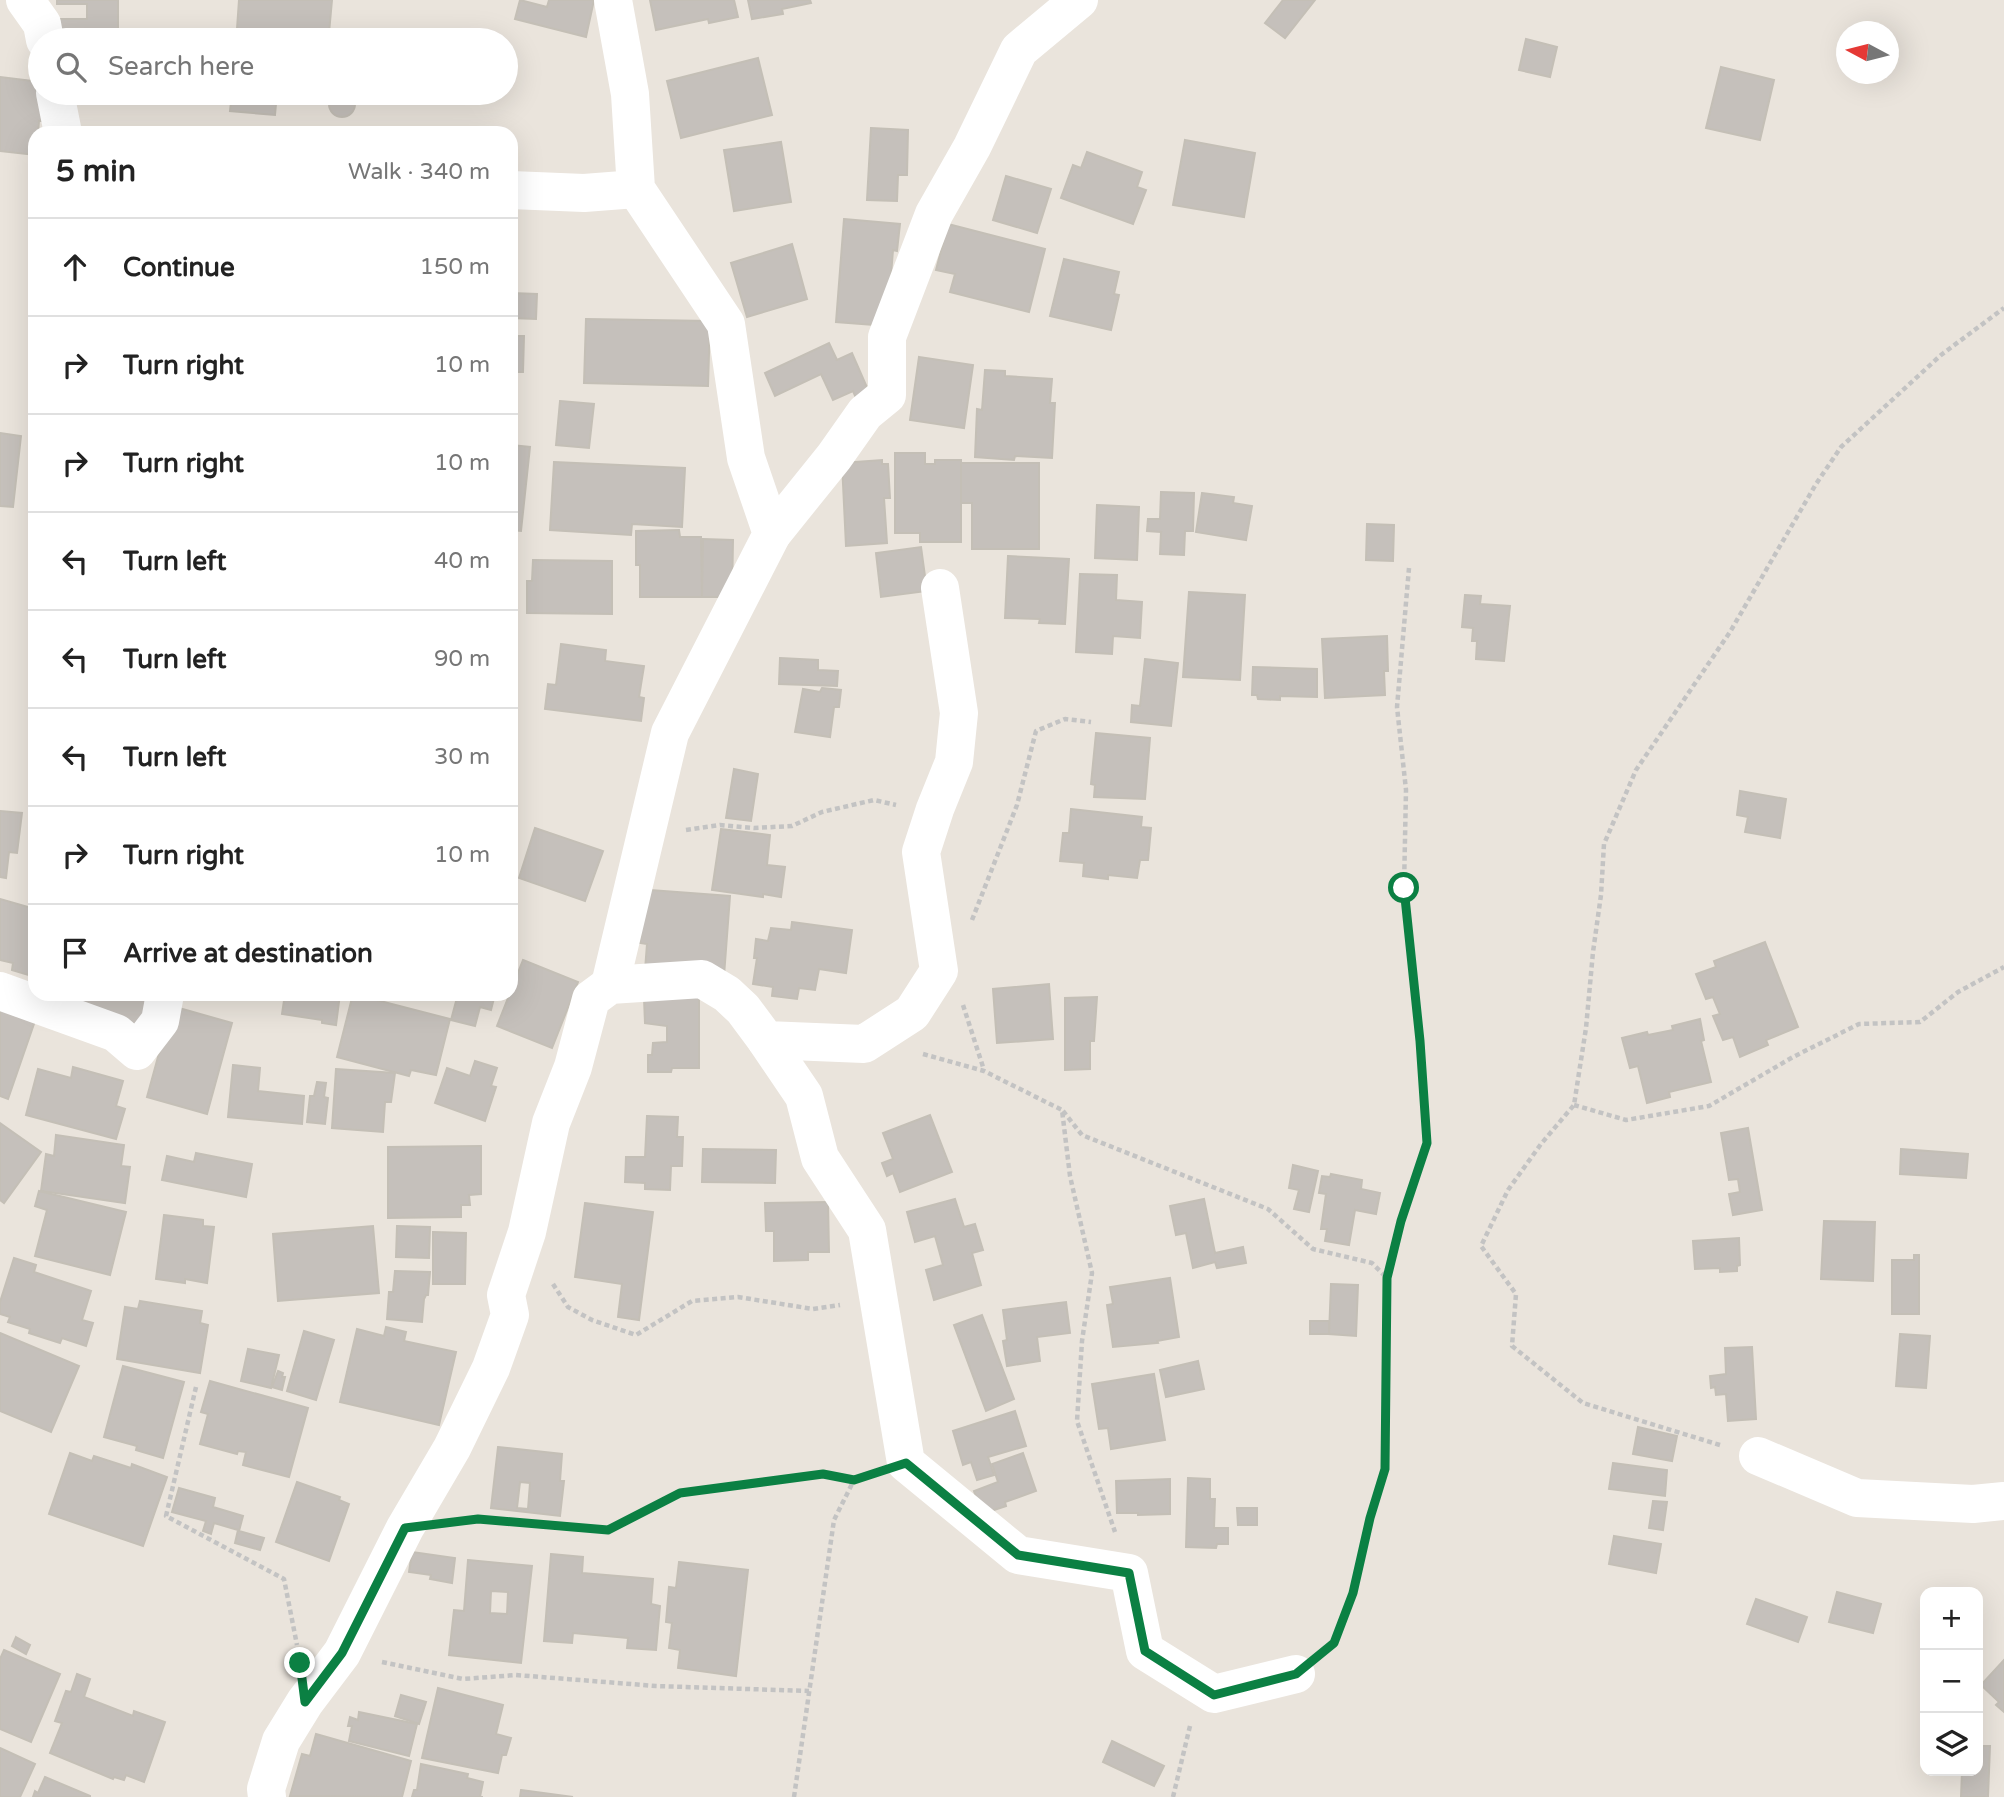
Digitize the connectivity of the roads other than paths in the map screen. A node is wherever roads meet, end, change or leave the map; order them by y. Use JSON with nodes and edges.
{"nodes":[{"id":1,"x":24,"y":0,"type":"edge"},
{"id":2,"x":612,"y":0,"type":"edge"},
{"id":3,"x":1079,"y":0,"type":"edge"},
{"id":4,"x":43,"y":28,"type":"edge"},
{"id":5,"x":57,"y":105,"type":"edge"},
{"id":6,"x":62,"y":126,"type":"edge"},
{"id":7,"x":636,"y":188,"type":"junction"},
{"id":8,"x":518,"y":190,"type":"edge"},
{"id":9,"x":772,"y":534,"type":"junction"},
{"id":10,"x":940,"y":588,"type":"dead end"},
{"id":11,"x":610,"y":985,"type":"junction"},
{"id":12,"x":0,"y":991,"type":"edge"},
{"id":13,"x":164,"y":1001,"type":"edge"},
{"id":14,"x":766,"y":1040,"type":"junction"},
{"id":15,"x":1758,"y":1456,"type":"road end"},
{"id":16,"x":2004,"y":1501,"type":"edge"},
{"id":17,"x":1296,"y":1674,"type":"road end"},
{"id":18,"x":267,"y":1797,"type":"edge"}],
"edges":[{"from":1,"to":4,"type":"street"},
{"from":2,"to":7,"type":"street"},
{"from":3,"to":9,"type":"street"},
{"from":5,"to":6,"type":"street"},
{"from":7,"to":8,"type":"street"},
{"from":7,"to":9,"type":"street"},
{"from":9,"to":11,"type":"street"},
{"from":10,"to":14,"type":"street"},
{"from":11,"to":14,"type":"street"},
{"from":11,"to":18,"type":"street"},
{"from":12,"to":13,"type":"street"},
{"from":14,"to":17,"type":"street"},
{"from":15,"to":16,"type":"street"}]}
